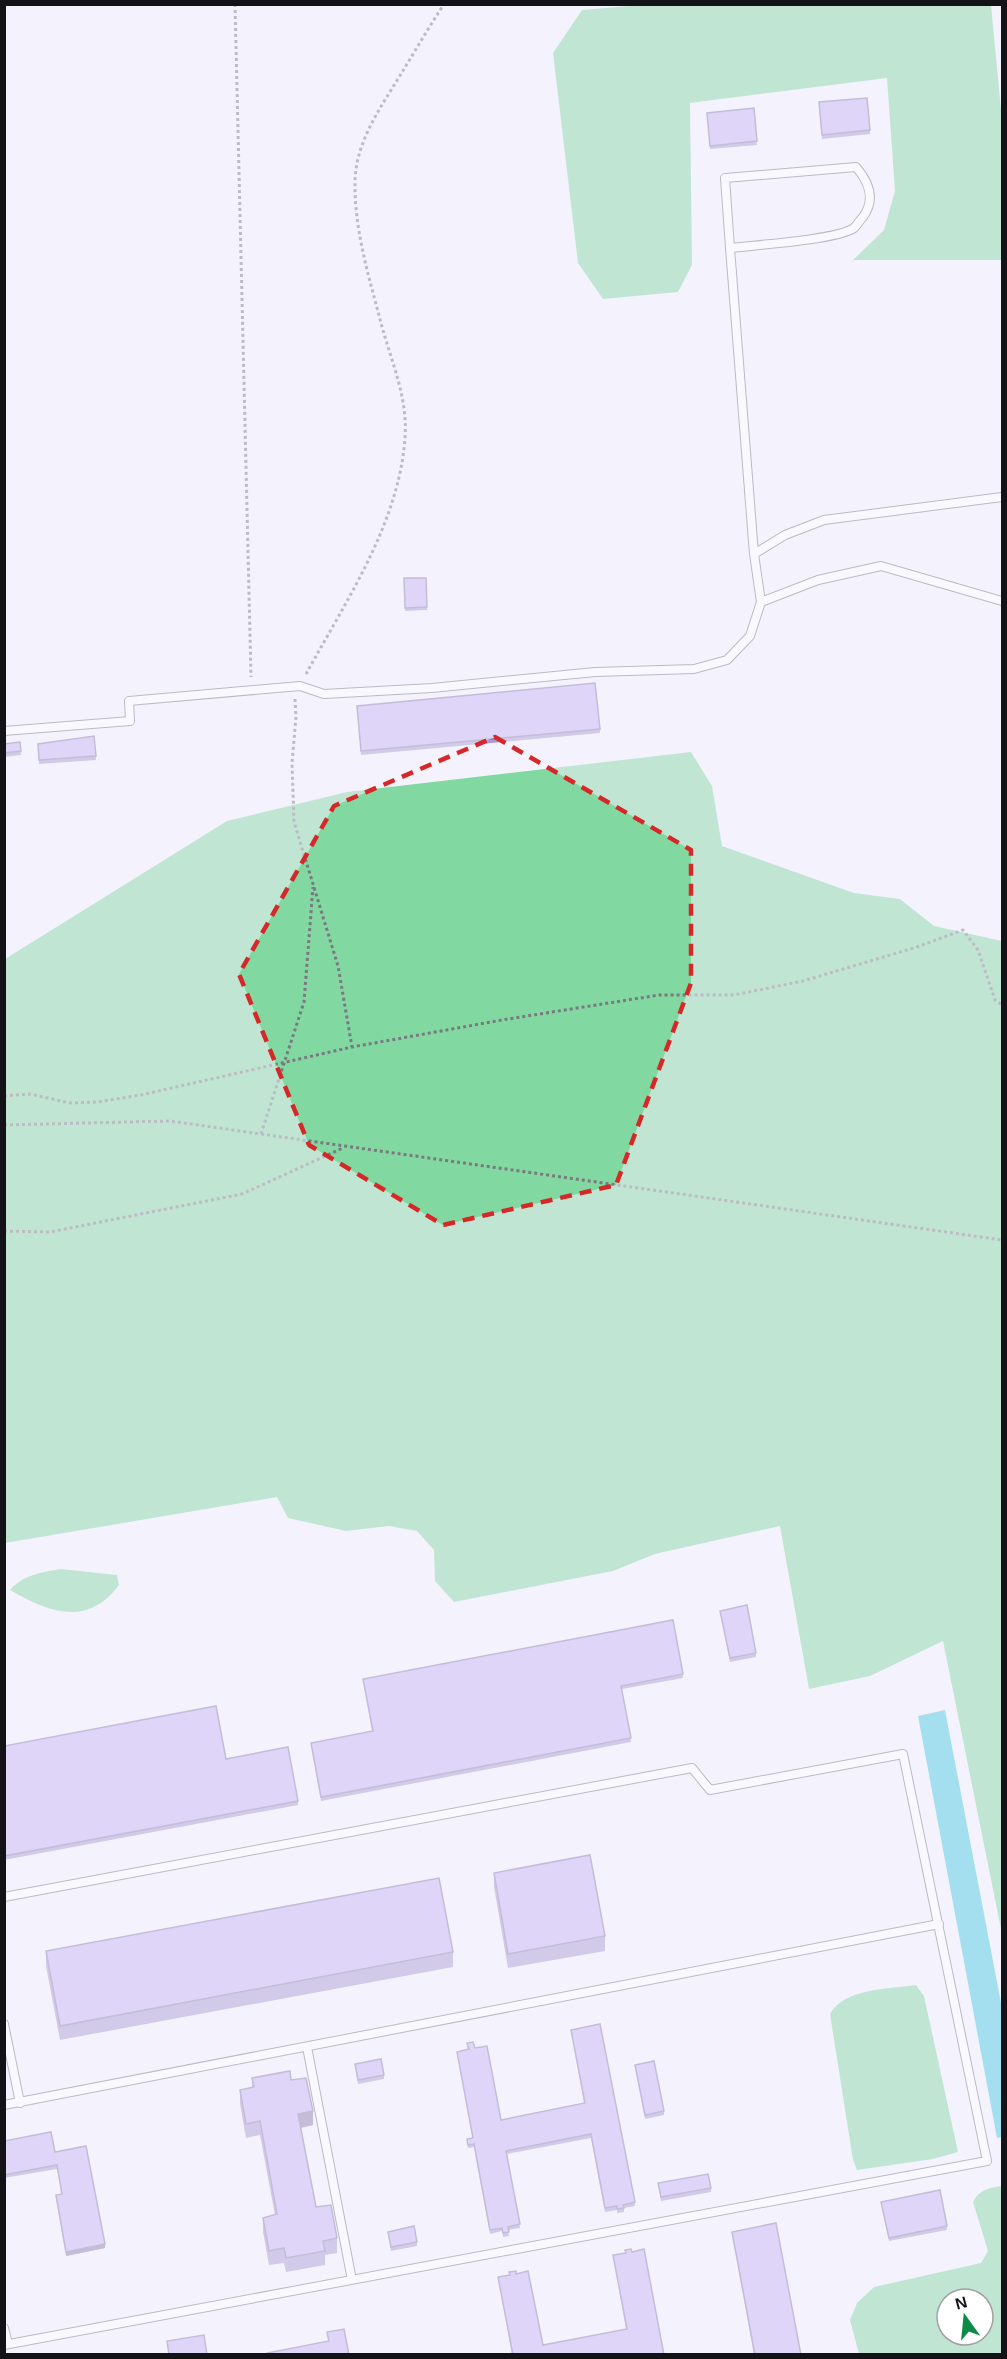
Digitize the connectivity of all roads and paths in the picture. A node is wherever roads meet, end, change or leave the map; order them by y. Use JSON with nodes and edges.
{"nodes":[{"id":1,"x":235,"y":4,"type":"edge"},
{"id":2,"x":444,"y":4,"type":"edge"},
{"id":3,"x":730,"y":248,"type":"junction"},
{"id":4,"x":1002,"y":497,"type":"edge"},
{"id":5,"x":754,"y":554,"type":"junction"},
{"id":6,"x":1002,"y":601,"type":"edge"},
{"id":7,"x":761,"y":602,"type":"junction"},
{"id":8,"x":297,"y":687,"type":"junction"},
{"id":9,"x":251,"y":691,"type":"junction"},
{"id":10,"x":4,"y":731,"type":"edge"},
{"id":11,"x":313,"y":886,"type":"junction"},
{"id":12,"x":1002,"y":1005,"type":"edge"},
{"id":13,"x":352,"y":1047,"type":"junction"},
{"id":14,"x":283,"y":1063,"type":"junction"},
{"id":15,"x":4,"y":1096,"type":"edge"},
{"id":16,"x":4,"y":1125,"type":"edge"},
{"id":17,"x":261,"y":1134,"type":"junction"},
{"id":18,"x":344,"y":1147,"type":"junction"},
{"id":19,"x":4,"y":1230,"type":"edge"},
{"id":20,"x":1002,"y":1240,"type":"edge"},
{"id":21,"x":4,"y":1897,"type":"edge"},
{"id":22,"x":939,"y":1924,"type":"junction"},
{"id":23,"x":4,"y":2024,"type":"edge"},
{"id":24,"x":306,"y":2047,"type":"junction"},
{"id":25,"x":20,"y":2103,"type":"junction"},
{"id":26,"x":4,"y":2105,"type":"edge"},
{"id":27,"x":352,"y":2280,"type":"junction"},
{"id":28,"x":4,"y":2328,"type":"edge"},
{"id":29,"x":6,"y":2344,"type":"edge"}],
"edges":[{"from":1,"to":9,"type":"path"},
{"from":2,"to":8,"type":"path"},
{"from":3,"to":3,"type":"lane"},
{"from":3,"to":5,"type":"lane"},
{"from":4,"to":5,"type":"lane"},
{"from":5,"to":7,"type":"lane"},
{"from":6,"to":7,"type":"lane"},
{"from":7,"to":8,"type":"lane"},
{"from":8,"to":9,"type":"lane"},
{"from":8,"to":11,"type":"path"},
{"from":9,"to":10,"type":"lane"},
{"from":11,"to":13,"type":"path"},
{"from":11,"to":14,"type":"path"},
{"from":12,"to":13,"type":"path"},
{"from":13,"to":14,"type":"path"},
{"from":14,"to":15,"type":"path"},
{"from":14,"to":17,"type":"path"},
{"from":16,"to":17,"type":"path"},
{"from":17,"to":18,"type":"path"},
{"from":18,"to":19,"type":"path"},
{"from":18,"to":20,"type":"path"},
{"from":21,"to":22,"type":"lane"},
{"from":22,"to":24,"type":"lane"},
{"from":22,"to":27,"type":"lane"},
{"from":23,"to":25,"type":"lane"},
{"from":24,"to":25,"type":"lane"},
{"from":24,"to":27,"type":"lane"},
{"from":25,"to":26,"type":"lane"},
{"from":27,"to":29,"type":"lane"},
{"from":28,"to":29,"type":"lane"}]}
